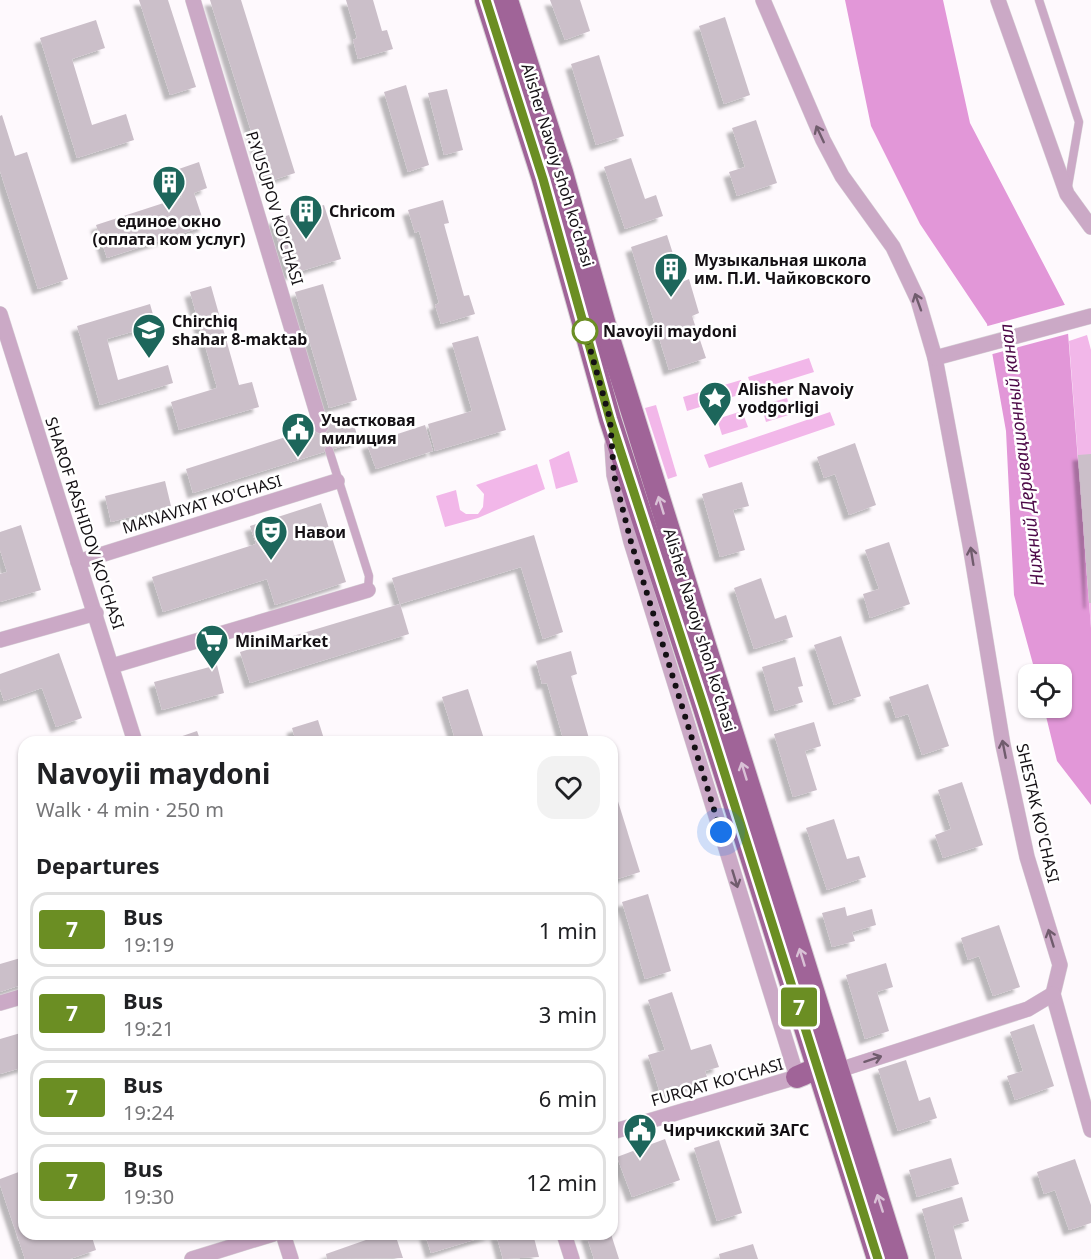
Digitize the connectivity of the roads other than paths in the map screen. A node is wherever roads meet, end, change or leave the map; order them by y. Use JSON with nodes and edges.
{"nodes":[{"id":1,"x":193,"y":0,"type":"edge"},
{"id":2,"x":486,"y":0,"type":"edge"},
{"id":3,"x":507,"y":0,"type":"edge"},
{"id":4,"x":763,"y":0,"type":"edge"},
{"id":5,"x":998,"y":0,"type":"edge"},
{"id":6,"x":1039,"y":0,"type":"edge"},
{"id":7,"x":1067,"y":194,"type":"junction"},
{"id":8,"x":1091,"y":227,"type":"edge"},
{"id":9,"x":0,"y":314,"type":"edge"},
{"id":10,"x":1091,"y":316,"type":"edge"},
{"id":11,"x":935,"y":358,"type":"junction"},
{"id":12,"x":610,"y":419,"type":"junction"},
{"id":13,"x":321,"y":426,"type":"dead end"},
{"id":14,"x":328,"y":450,"type":"dead end"},
{"id":15,"x":337,"y":481,"type":"junction"},
{"id":16,"x":78,"y":562,"type":"junction"},
{"id":17,"x":368,"y":590,"type":"joint"},
{"id":18,"x":96,"y":613,"type":"junction"},
{"id":19,"x":0,"y":640,"type":"edge"},
{"id":20,"x":112,"y":666,"type":"junction"},
{"id":21,"x":133,"y":736,"type":"edge"},
{"id":22,"x":1053,"y":994,"type":"junction"},
{"id":23,"x":18,"y":998,"type":"edge"},
{"id":24,"x":0,"y":1003,"type":"edge"},
{"id":25,"x":826,"y":1072,"type":"junction"},
{"id":26,"x":797,"y":1077,"type":"junction"},
{"id":27,"x":618,"y":1130,"type":"edge"},
{"id":28,"x":1091,"y":1130,"type":"edge"},
{"id":29,"x":254,"y":1240,"type":"edge"},
{"id":30,"x":285,"y":1240,"type":"edge"},
{"id":31,"x":566,"y":1240,"type":"edge"},
{"id":32,"x":192,"y":1259,"type":"edge"},
{"id":33,"x":291,"y":1259,"type":"edge"},
{"id":34,"x":572,"y":1259,"type":"edge"},
{"id":35,"x":878,"y":1259,"type":"edge"},
{"id":36,"x":897,"y":1259,"type":"edge"}],
"edges":[{"from":1,"to":13,"type":"street","name":"P.YUSUPOV KO'CHASI"},
{"from":2,"to":12,"type":"main road","name":"Alisher Navoiy shoh koʻchasi"},
{"from":25,"to":3,"type":"main road","name":"Alisher Navoiy shoh koʻchasi","one_way":true},
{"from":11,"to":4,"type":"street","name":"SHESTAK KO'CHASI","one_way":true},
{"from":5,"to":7,"type":"street"},
{"from":6,"to":7,"type":"lane"},
{"from":7,"to":8,"type":"street"},
{"from":9,"to":16,"type":"street","name":"SHAROF RASHIDOV KO'CHASI"},
{"from":10,"to":11,"type":"street"},
{"from":22,"to":11,"type":"street","name":"SHESTAK KO'CHASI","one_way":true},
{"from":12,"to":25,"type":"main road","name":"Alisher Navoiy shoh koʻchasi"},
{"from":12,"to":26,"type":"street","name":"Alisher Navoiy shoh koʻchasi","one_way":true},
{"from":14,"to":15,"type":"lane"},
{"from":15,"to":16,"type":"street","name":"MA’NAVIYAT KO'CHASI"},
{"from":15,"to":17,"type":"lane"},
{"from":16,"to":18,"type":"street","name":"SHAROF RASHIDOV KO'CHASI"},
{"from":17,"to":20,"type":"street"},
{"from":18,"to":19,"type":"street"},
{"from":18,"to":20,"type":"street","name":"SHAROF RASHIDOV KO'CHASI"},
{"from":20,"to":21,"type":"street","name":"SHAROF RASHIDOV KO'CHASI"},
{"from":25,"to":22,"type":"street","one_way":true},
{"from":22,"to":28,"type":"street","name":"SHESTAK KO'CHASI"},
{"from":23,"to":24,"type":"street"},
{"from":25,"to":26,"type":"main road"},
{"from":25,"to":35,"type":"main road","name":"Alisher Navoiy shoh koʻchasi"},
{"from":36,"to":25,"type":"main road","name":"Alisher Navoiy shoh koʻchasi","one_way":true},
{"from":26,"to":27,"type":"street","name":"FURQAT KO'CHASI"},
{"from":29,"to":32,"type":"street"},
{"from":30,"to":33,"type":"street"},
{"from":31,"to":34,"type":"street"}]}
